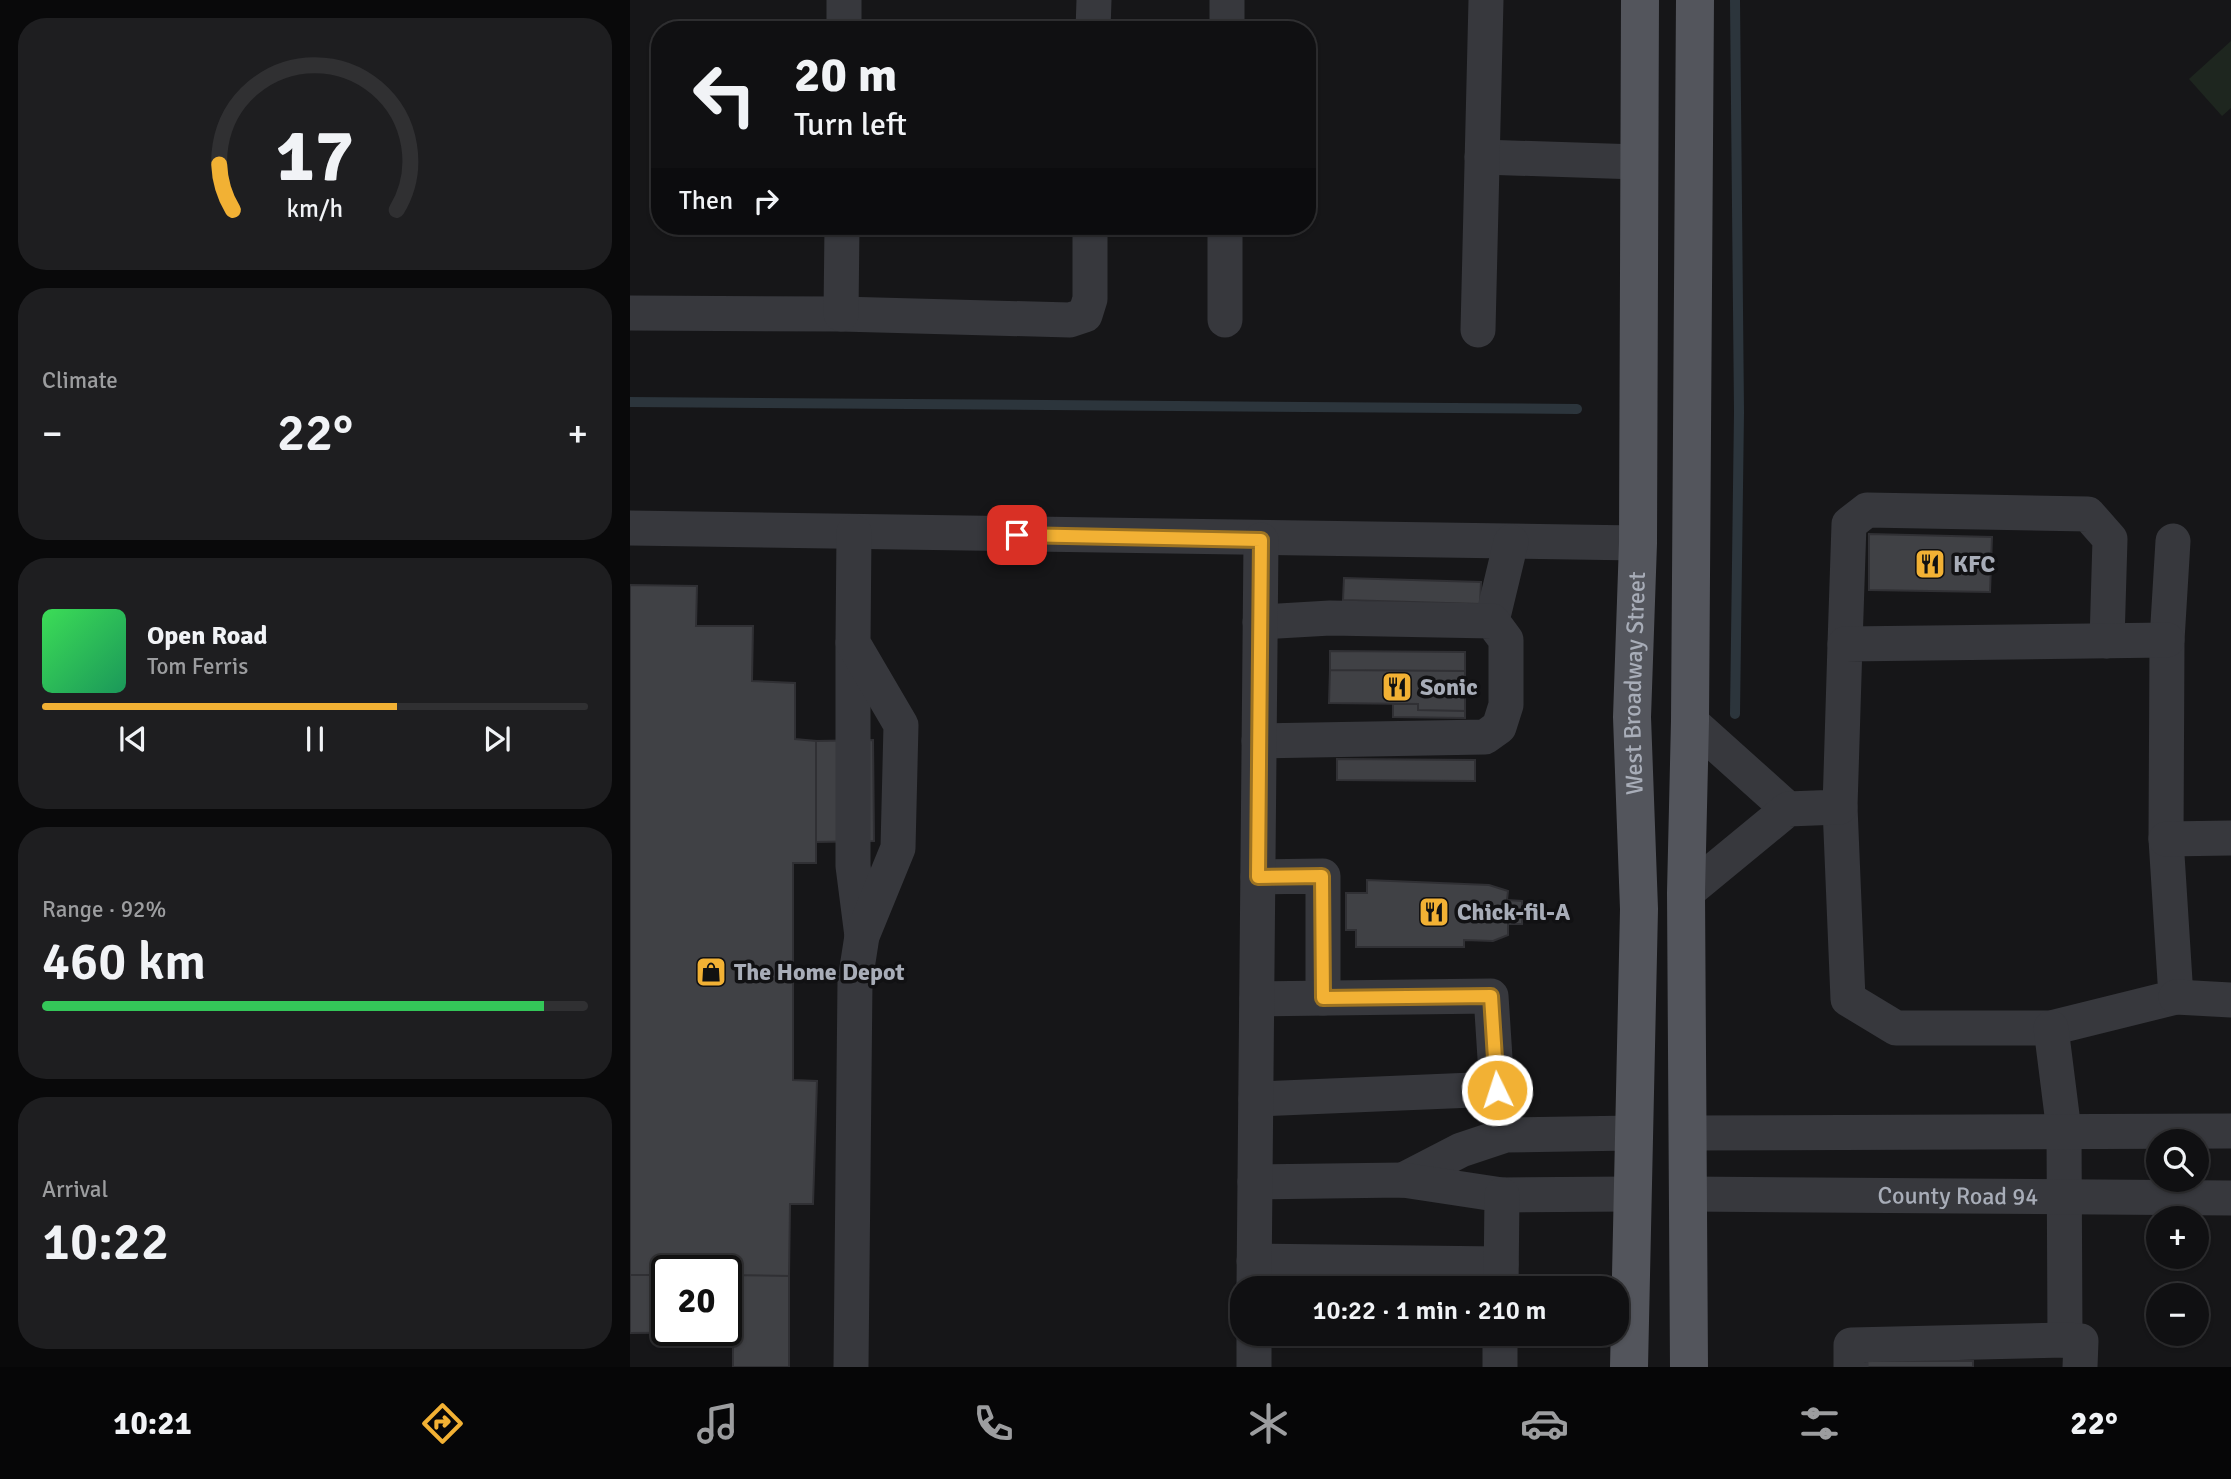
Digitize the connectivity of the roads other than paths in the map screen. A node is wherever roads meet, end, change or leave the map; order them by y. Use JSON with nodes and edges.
{"nodes":[{"id":1,"x":844,"y":0,"type":"edge"},
{"id":2,"x":1094,"y":0,"type":"edge"},
{"id":3,"x":1227,"y":0,"type":"edge"},
{"id":4,"x":1486,"y":0,"type":"edge"},
{"id":5,"x":1640,"y":0,"type":"edge"},
{"id":6,"x":1695,"y":0,"type":"edge"},
{"id":7,"x":844,"y":21,"type":"edge"},
{"id":8,"x":1093,"y":21,"type":"edge"},
{"id":9,"x":1227,"y":21,"type":"edge"},
{"id":10,"x":1482,"y":157,"type":"junction"},
{"id":11,"x":1638,"y":162,"type":"junction"},
{"id":12,"x":842,"y":235,"type":"edge"},
{"id":13,"x":1090,"y":235,"type":"edge"},
{"id":14,"x":1225,"y":235,"type":"edge"},
{"id":15,"x":630,"y":313,"type":"edge"},
{"id":16,"x":841,"y":314,"type":"junction"},
{"id":17,"x":1225,"y":320,"type":"dead end"},
{"id":18,"x":1478,"y":330,"type":"dead end"},
{"id":19,"x":630,"y":528,"type":"edge"},
{"id":20,"x":855,"y":532,"type":"junction"},
{"id":21,"x":1261,"y":540,"type":"junction"},
{"id":22,"x":2173,"y":541,"type":"dead end"},
{"id":23,"x":1511,"y":542,"type":"junction"},
{"id":24,"x":1638,"y":543,"type":"junction"},
{"id":25,"x":1492,"y":621,"type":"junction"},
{"id":26,"x":1260,"y":622,"type":"junction"},
{"id":27,"x":2107,"y":640,"type":"junction"},
{"id":28,"x":2167,"y":640,"type":"junction"},
{"id":29,"x":853,"y":643,"type":"junction"},
{"id":30,"x":1845,"y":644,"type":"junction"},
{"id":31,"x":1690,"y":720,"type":"junction"},
{"id":32,"x":1259,"y":741,"type":"junction"},
{"id":33,"x":1840,"y":807,"type":"junction"},
{"id":34,"x":1788,"y":809,"type":"junction"},
{"id":35,"x":2231,"y":838,"type":"edge"},
{"id":36,"x":2166,"y":839,"type":"junction"},
{"id":37,"x":1258,"y":877,"type":"junction"},
{"id":38,"x":1686,"y":894,"type":"junction"},
{"id":39,"x":862,"y":936,"type":"junction"},
{"id":40,"x":2176,"y":997,"type":"junction"},
{"id":41,"x":1323,"y":998,"type":"junction"},
{"id":42,"x":1257,"y":999,"type":"junction"},
{"id":43,"x":2231,"y":1000,"type":"edge"},
{"id":44,"x":2052,"y":1028,"type":"junction"},
{"id":45,"x":1256,"y":1099,"type":"junction"},
{"id":46,"x":2064,"y":1131,"type":"junction"},
{"id":47,"x":2231,"y":1131,"type":"edge"},
{"id":48,"x":1633,"y":1133,"type":"junction"},
{"id":49,"x":1688,"y":1133,"type":"junction"},
{"id":50,"x":1403,"y":1180,"type":"junction"},
{"id":51,"x":1255,"y":1182,"type":"junction"},
{"id":52,"x":1631,"y":1194,"type":"junction"},
{"id":53,"x":1687,"y":1194,"type":"junction"},
{"id":54,"x":1502,"y":1195,"type":"junction"},
{"id":55,"x":2066,"y":1196,"type":"junction"},
{"id":56,"x":2231,"y":1198,"type":"edge"},
{"id":57,"x":1254,"y":1274,"type":"edge"},
{"id":58,"x":1501,"y":1276,"type":"edge"},
{"id":59,"x":1254,"y":1346,"type":"edge"},
{"id":60,"x":1500,"y":1346,"type":"edge"},
{"id":61,"x":2072,"y":1354,"type":"edge"},
{"id":62,"x":851,"y":1367,"type":"edge"},
{"id":63,"x":1254,"y":1367,"type":"edge"},
{"id":64,"x":1500,"y":1367,"type":"edge"},
{"id":65,"x":1629,"y":1367,"type":"edge"},
{"id":66,"x":1689,"y":1367,"type":"edge"},
{"id":67,"x":1851,"y":1367,"type":"edge"}],
"edges":[{"from":1,"to":7,"type":"street"},
{"from":2,"to":8,"type":"street"},
{"from":3,"to":9,"type":"street"},
{"from":4,"to":10,"type":"street"},
{"from":5,"to":11,"type":"main road","name":"West Broadway Street"},
{"from":6,"to":31,"type":"main road"},
{"from":10,"to":11,"type":"street"},
{"from":10,"to":18,"type":"street"},
{"from":11,"to":24,"type":"main road","name":"West Broadway Street"},
{"from":12,"to":16,"type":"street"},
{"from":13,"to":16,"type":"street"},
{"from":14,"to":17,"type":"street"},
{"from":15,"to":16,"type":"street"},
{"from":19,"to":20,"type":"street"},
{"from":20,"to":21,"type":"street"},
{"from":20,"to":29,"type":"street"},
{"from":21,"to":23,"type":"street"},
{"from":21,"to":26,"type":"street"},
{"from":22,"to":28,"type":"street"},
{"from":23,"to":24,"type":"street"},
{"from":23,"to":25,"type":"street"},
{"from":24,"to":48,"type":"main road","name":"West Broadway Street"},
{"from":25,"to":26,"type":"street"},
{"from":25,"to":32,"type":"street"},
{"from":26,"to":32,"type":"street"},
{"from":27,"to":28,"type":"street"},
{"from":27,"to":30,"type":"street"},
{"from":27,"to":30,"type":"street"},
{"from":28,"to":36,"type":"street"},
{"from":29,"to":39,"type":"street"},
{"from":29,"to":39,"type":"street"},
{"from":30,"to":33,"type":"street"},
{"from":31,"to":34,"type":"street"},
{"from":31,"to":38,"type":"main road"},
{"from":32,"to":37,"type":"street"},
{"from":33,"to":34,"type":"street"},
{"from":33,"to":44,"type":"street"},
{"from":34,"to":38,"type":"street"},
{"from":35,"to":36,"type":"street"},
{"from":36,"to":40,"type":"street"},
{"from":37,"to":41,"type":"street"},
{"from":37,"to":42,"type":"street"},
{"from":38,"to":49,"type":"main road"},
{"from":39,"to":62,"type":"street"},
{"from":40,"to":43,"type":"street"},
{"from":40,"to":44,"type":"street"},
{"from":41,"to":42,"type":"street"},
{"from":41,"to":45,"type":"street"},
{"from":42,"to":45,"type":"street"},
{"from":44,"to":46,"type":"street"},
{"from":45,"to":51,"type":"street"},
{"from":46,"to":47,"type":"street"},
{"from":46,"to":49,"type":"street"},
{"from":46,"to":55,"type":"street"},
{"from":48,"to":49,"type":"main road"},
{"from":48,"to":50,"type":"street"},
{"from":48,"to":52,"type":"main road","name":"West Broadway Street"},
{"from":49,"to":53,"type":"main road"},
{"from":50,"to":51,"type":"street"},
{"from":50,"to":54,"type":"street"},
{"from":51,"to":57,"type":"street"},
{"from":52,"to":53,"type":"main road"},
{"from":52,"to":54,"type":"street"},
{"from":52,"to":65,"type":"main road","name":"West Broadway Street"},
{"from":53,"to":55,"type":"street","name":"County Road 94"},
{"from":53,"to":66,"type":"main road"},
{"from":54,"to":58,"type":"street"},
{"from":55,"to":56,"type":"street","name":"County Road 94"},
{"from":55,"to":61,"type":"street"},
{"from":57,"to":58,"type":"street"},
{"from":59,"to":63,"type":"street"},
{"from":60,"to":64,"type":"street"},
{"from":61,"to":67,"type":"street"}]}
